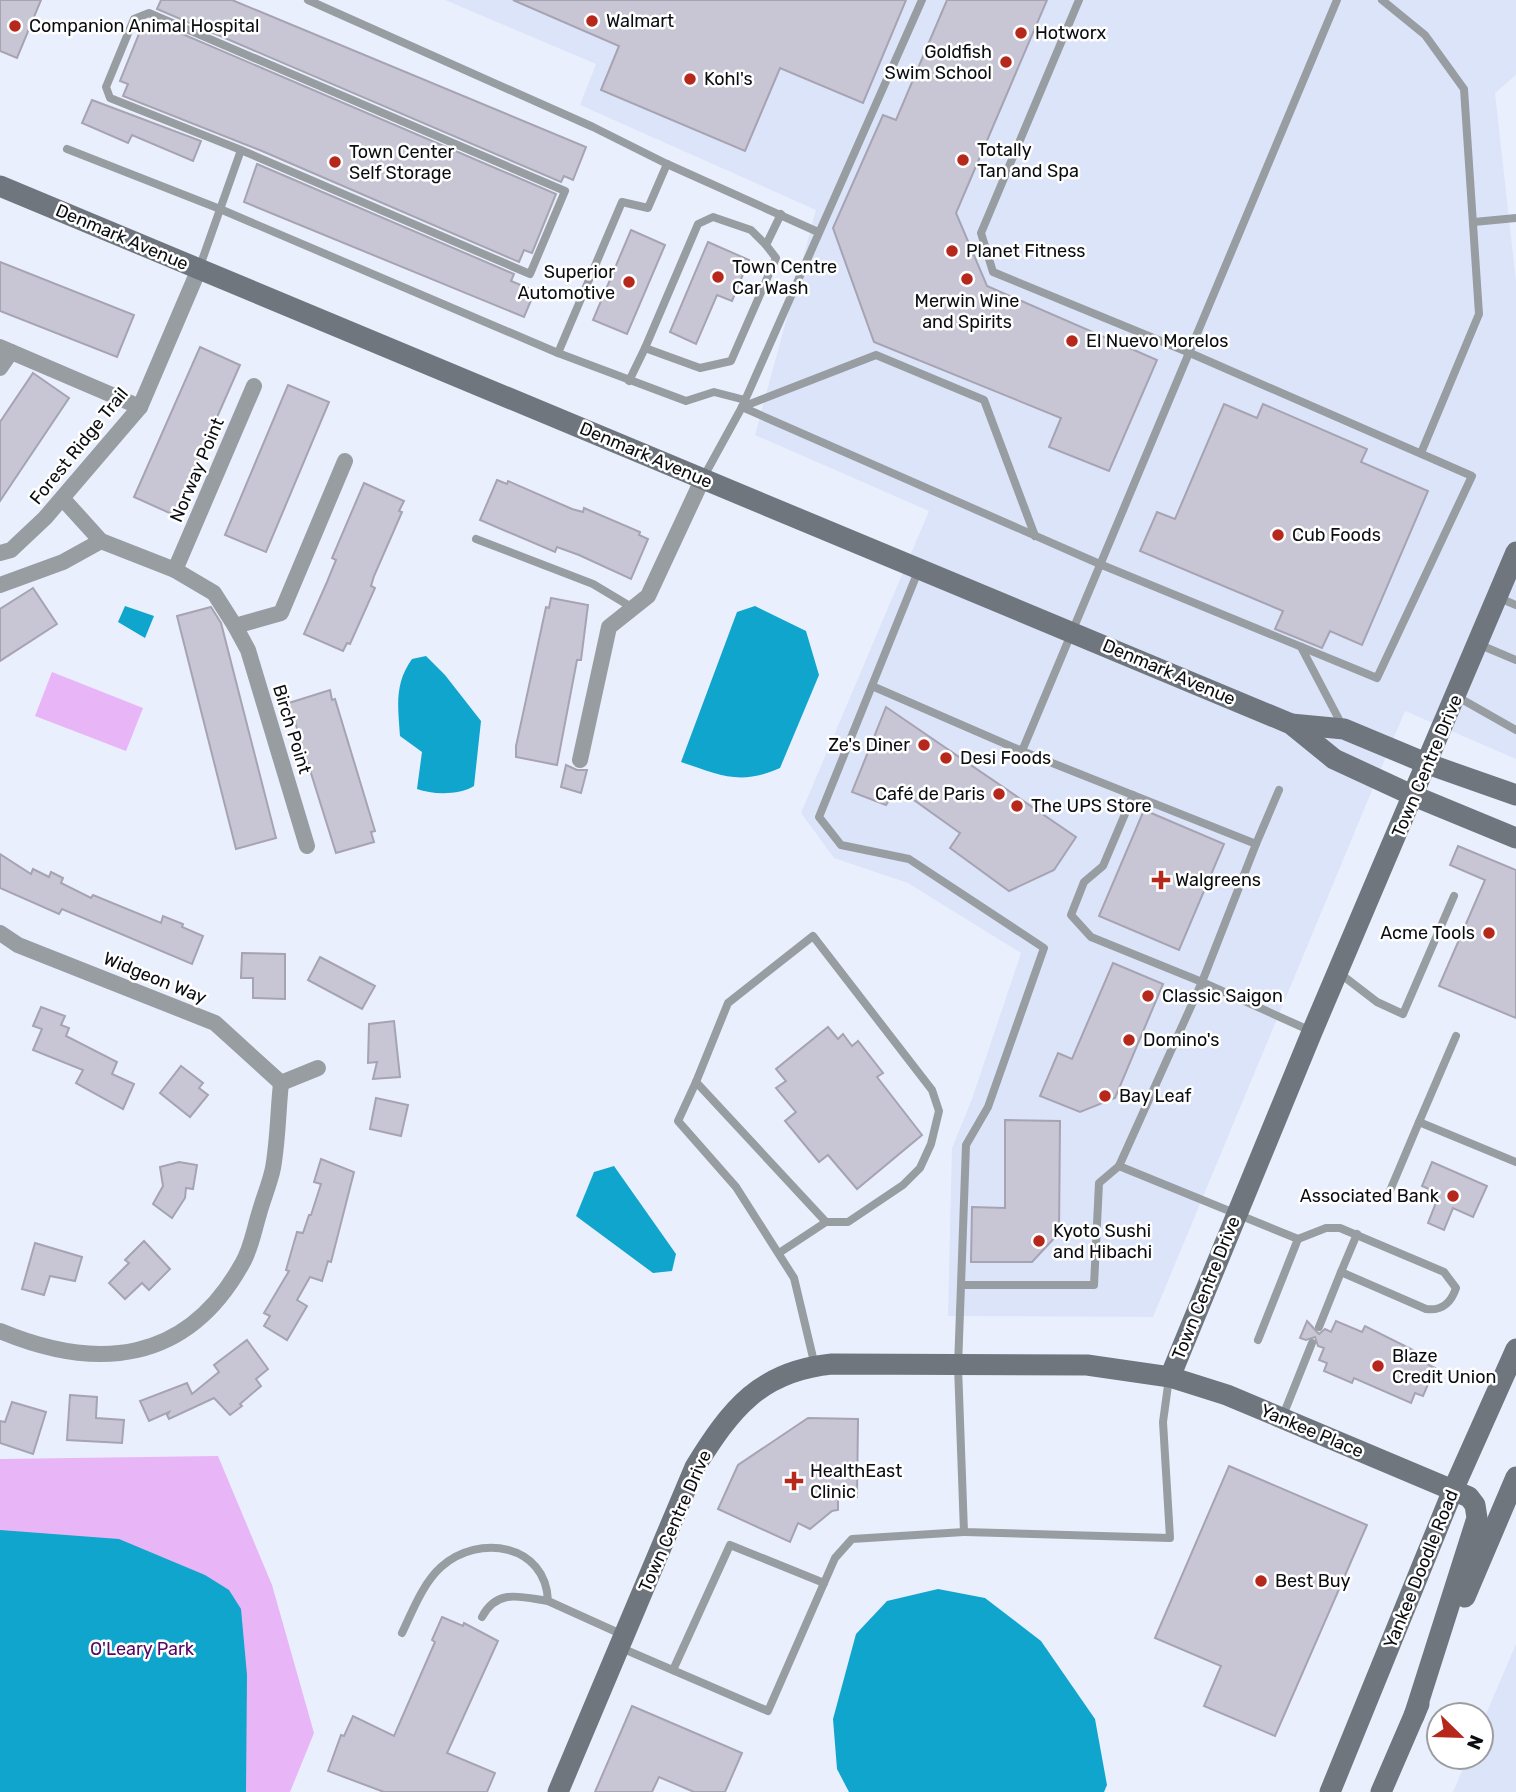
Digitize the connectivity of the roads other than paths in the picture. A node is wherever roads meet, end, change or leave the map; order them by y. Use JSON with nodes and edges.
{"nodes":[{"id":1,"x":308,"y":0,"type":"edge"},
{"id":2,"x":922,"y":0,"type":"edge"},
{"id":3,"x":1079,"y":0,"type":"edge"},
{"id":4,"x":1337,"y":0,"type":"edge"},
{"id":5,"x":1382,"y":0,"type":"edge"},
{"id":6,"x":66,"y":149,"type":"dead end"},
{"id":7,"x":241,"y":150,"type":"junction"},
{"id":8,"x":667,"y":164,"type":"junction"},
{"id":9,"x":0,"y":186,"type":"edge"},
{"id":10,"x":220,"y":209,"type":"junction"},
{"id":11,"x":781,"y":214,"type":"junction"},
{"id":12,"x":1516,"y":218,"type":"edge"},
{"id":13,"x":1474,"y":222,"type":"junction"},
{"id":14,"x":818,"y":232,"type":"junction"},
{"id":15,"x":766,"y":245,"type":"junction"},
{"id":16,"x":199,"y":269,"type":"junction"},
{"id":17,"x":645,"y":348,"type":"junction"},
{"id":18,"x":6,"y":349,"type":"edge"},
{"id":19,"x":558,"y":353,"type":"junction"},
{"id":20,"x":1190,"y":353,"type":"junction"},
{"id":21,"x":0,"y":368,"type":"edge"},
{"id":22,"x":629,"y":381,"type":"junction"},
{"id":23,"x":254,"y":386,"type":"dead end"},
{"id":24,"x":744,"y":404,"type":"junction"},
{"id":25,"x":140,"y":407,"type":"junction"},
{"id":26,"x":1421,"y":453,"type":"junction"},
{"id":27,"x":345,"y":461,"type":"dead end"},
{"id":28,"x":703,"y":478,"type":"junction"},
{"id":29,"x":63,"y":499,"type":"junction"},
{"id":30,"x":1035,"y":536,"type":"junction"},
{"id":31,"x":477,"y":539,"type":"dead end"},
{"id":32,"x":102,"y":541,"type":"junction"},
{"id":33,"x":1516,"y":552,"type":"edge"},
{"id":34,"x":0,"y":553,"type":"edge"},
{"id":35,"x":1102,"y":565,"type":"junction"},
{"id":36,"x":919,"y":569,"type":"junction"},
{"id":37,"x":176,"y":570,"type":"junction"},
{"id":38,"x":0,"y":585,"type":"edge"},
{"id":39,"x":1507,"y":601,"type":"edge"},
{"id":40,"x":633,"y":608,"type":"junction"},
{"id":41,"x":235,"y":625,"type":"junction"},
{"id":42,"x":1071,"y":630,"type":"junction"},
{"id":43,"x":1478,"y":644,"type":"junction"},
{"id":44,"x":1301,"y":647,"type":"junction"},
{"id":45,"x":1516,"y":660,"type":"edge"},
{"id":46,"x":872,"y":686,"type":"junction"},
{"id":47,"x":1456,"y":696,"type":"junction"},
{"id":48,"x":1291,"y":724,"type":"junction"},
{"id":49,"x":1344,"y":729,"type":"junction"},
{"id":50,"x":1516,"y":730,"type":"edge"},
{"id":51,"x":1022,"y":751,"type":"junction"},
{"id":52,"x":580,"y":760,"type":"dead end"},
{"id":53,"x":1428,"y":764,"type":"junction"},
{"id":54,"x":1279,"y":790,"type":"dead end"},
{"id":55,"x":1133,"y":795,"type":"junction"},
{"id":56,"x":1516,"y":795,"type":"edge"},
{"id":57,"x":1414,"y":796,"type":"junction"},
{"id":58,"x":1516,"y":838,"type":"edge"},
{"id":59,"x":1256,"y":844,"type":"junction"},
{"id":60,"x":307,"y":846,"type":"dead end"},
{"id":61,"x":1454,"y":896,"type":"dead end"},
{"id":62,"x":0,"y":933,"type":"edge"},
{"id":63,"x":1338,"y":972,"type":"junction"},
{"id":64,"x":1202,"y":982,"type":"junction"},
{"id":65,"x":1312,"y":1032,"type":"junction"},
{"id":66,"x":1456,"y":1036,"type":"dead end"},
{"id":67,"x":317,"y":1068,"type":"dead end"},
{"id":68,"x":696,"y":1082,"type":"junction"},
{"id":69,"x":281,"y":1083,"type":"junction"},
{"id":70,"x":1419,"y":1122,"type":"junction"},
{"id":71,"x":1516,"y":1162,"type":"edge"},
{"id":72,"x":1119,"y":1166,"type":"junction"},
{"id":73,"x":1390,"y":1193,"type":"dead end"},
{"id":74,"x":1237,"y":1214,"type":"junction"},
{"id":75,"x":826,"y":1222,"type":"junction"},
{"id":76,"x":1357,"y":1234,"type":"junction"},
{"id":77,"x":1298,"y":1239,"type":"junction"},
{"id":78,"x":779,"y":1253,"type":"junction"},
{"id":79,"x":1341,"y":1272,"type":"junction"},
{"id":80,"x":961,"y":1285,"type":"junction"},
{"id":81,"x":1319,"y":1327,"type":"dead end"},
{"id":82,"x":0,"y":1331,"type":"edge"},
{"id":83,"x":1258,"y":1340,"type":"dead end"},
{"id":84,"x":1312,"y":1343,"type":"dead end"},
{"id":85,"x":1516,"y":1349,"type":"edge"},
{"id":86,"x":815,"y":1366,"type":"junction"},
{"id":87,"x":958,"y":1366,"type":"junction"},
{"id":88,"x":1170,"y":1377,"type":"junction"},
{"id":89,"x":1282,"y":1418,"type":"junction"},
{"id":90,"x":1516,"y":1477,"type":"edge"},
{"id":91,"x":1453,"y":1490,"type":"junction"},
{"id":92,"x":964,"y":1532,"type":"junction"},
{"id":93,"x":824,"y":1584,"type":"junction"},
{"id":94,"x":548,"y":1601,"type":"junction"},
{"id":95,"x":482,"y":1617,"type":"dead end"},
{"id":96,"x":402,"y":1633,"type":"dead end"},
{"id":97,"x":622,"y":1641,"type":"junction"},
{"id":98,"x":673,"y":1670,"type":"junction"},
{"id":99,"x":1414,"y":1716,"type":"junction"},
{"id":100,"x":558,"y":1792,"type":"edge"},
{"id":101,"x":1330,"y":1792,"type":"edge"},
{"id":102,"x":1381,"y":1792,"type":"edge"}],
"edges":[{"from":1,"to":8,"type":"lane"},
{"from":2,"to":14,"type":"lane"},
{"from":3,"to":20,"type":"lane"},
{"from":4,"to":20,"type":"lane"},
{"from":5,"to":13,"type":"lane"},
{"from":6,"to":10,"type":"lane"},
{"from":7,"to":7,"type":"lane"},
{"from":7,"to":10,"type":"lane"},
{"from":8,"to":11,"type":"lane"},
{"from":8,"to":19,"type":"lane"},
{"from":9,"to":16,"type":"street","name":"Denmark Avenue"},
{"from":10,"to":16,"type":"lane"},
{"from":10,"to":19,"type":"lane"},
{"from":11,"to":14,"type":"lane"},
{"from":11,"to":15,"type":"lane"},
{"from":12,"to":13,"type":"lane"},
{"from":13,"to":26,"type":"lane"},
{"from":14,"to":24,"type":"lane"},
{"from":15,"to":17,"type":"lane"},
{"from":15,"to":17,"type":"lane"},
{"from":16,"to":25,"type":"street","name":"Forest Ridge Trail"},
{"from":16,"to":28,"type":"street","name":"Denmark Avenue"},
{"from":17,"to":22,"type":"lane"},
{"from":18,"to":21,"type":"street"},
{"from":18,"to":25,"type":"street"},
{"from":19,"to":22,"type":"lane"},
{"from":20,"to":26,"type":"lane"},
{"from":20,"to":35,"type":"lane"},
{"from":22,"to":24,"type":"lane"},
{"from":23,"to":37,"type":"street","name":"Norway Point"},
{"from":24,"to":28,"type":"lane"},
{"from":24,"to":30,"type":"lane"},
{"from":24,"to":30,"type":"lane"},
{"from":25,"to":29,"type":"street","name":"Forest Ridge Trail"},
{"from":26,"to":44,"type":"lane"},
{"from":27,"to":41,"type":"street"},
{"from":28,"to":36,"type":"street","name":"Denmark Avenue"},
{"from":28,"to":40,"type":"street"},
{"from":29,"to":32,"type":"street","name":"Birch Point"},
{"from":29,"to":34,"type":"street","name":"Forest Ridge Trail"},
{"from":30,"to":35,"type":"lane"},
{"from":31,"to":40,"type":"lane"},
{"from":32,"to":37,"type":"street","name":"Birch Point"},
{"from":32,"to":38,"type":"street"},
{"from":33,"to":39,"type":"street","name":"Town Centre Drive"},
{"from":35,"to":42,"type":"lane"},
{"from":35,"to":44,"type":"lane"},
{"from":36,"to":42,"type":"street","name":"Denmark Avenue"},
{"from":36,"to":46,"type":"lane"},
{"from":37,"to":41,"type":"street","name":"Birch Point"},
{"from":39,"to":43,"type":"street","name":"Town Centre Drive"},
{"from":40,"to":52,"type":"street"},
{"from":41,"to":60,"type":"street","name":"Birch Point"},
{"from":42,"to":48,"type":"street","name":"Denmark Avenue"},
{"from":42,"to":51,"type":"lane"},
{"from":43,"to":45,"type":"lane"},
{"from":43,"to":47,"type":"street","name":"Town Centre Drive"},
{"from":44,"to":49,"type":"lane"},
{"from":46,"to":51,"type":"lane"},
{"from":46,"to":80,"type":"lane"},
{"from":47,"to":50,"type":"lane"},
{"from":47,"to":53,"type":"street","name":"Town Centre Drive"},
{"from":48,"to":49,"type":"street","name":"Denmark Avenue"},
{"from":48,"to":57,"type":"street","name":"Denmark Avenue"},
{"from":49,"to":53,"type":"street","name":"Denmark Avenue"},
{"from":51,"to":55,"type":"lane"},
{"from":53,"to":56,"type":"street","name":"Denmark Avenue"},
{"from":53,"to":57,"type":"street","name":"Town Centre Drive"},
{"from":54,"to":59,"type":"lane"},
{"from":55,"to":59,"type":"lane"},
{"from":55,"to":64,"type":"lane"},
{"from":57,"to":58,"type":"street","name":"Denmark Avenue"},
{"from":57,"to":63,"type":"street","name":"Town Centre Drive"},
{"from":59,"to":64,"type":"lane"},
{"from":61,"to":63,"type":"lane"},
{"from":62,"to":69,"type":"street","name":"Widgeon Way"},
{"from":63,"to":65,"type":"street","name":"Town Centre Drive"},
{"from":64,"to":65,"type":"lane"},
{"from":64,"to":72,"type":"lane"},
{"from":65,"to":74,"type":"street","name":"Town Centre Drive"},
{"from":66,"to":70,"type":"lane"},
{"from":67,"to":69,"type":"street"},
{"from":68,"to":75,"type":"lane"},
{"from":68,"to":75,"type":"lane"},
{"from":68,"to":78,"type":"lane"},
{"from":69,"to":82,"type":"street"},
{"from":70,"to":71,"type":"lane"},
{"from":70,"to":73,"type":"lane"},
{"from":72,"to":74,"type":"lane"},
{"from":72,"to":80,"type":"lane"},
{"from":74,"to":77,"type":"lane"},
{"from":74,"to":88,"type":"street","name":"Town Centre Drive"},
{"from":75,"to":78,"type":"lane"},
{"from":76,"to":77,"type":"lane"},
{"from":76,"to":79,"type":"lane"},
{"from":76,"to":79,"type":"lane"},
{"from":77,"to":83,"type":"lane"},
{"from":78,"to":86,"type":"lane"},
{"from":79,"to":81,"type":"lane"},
{"from":80,"to":87,"type":"lane"},
{"from":84,"to":89,"type":"lane"},
{"from":85,"to":91,"type":"street","name":"Yankee Doodle Road"},
{"from":86,"to":87,"type":"street","name":"Town Centre Drive"},
{"from":86,"to":97,"type":"street","name":"Town Centre Drive"},
{"from":87,"to":88,"type":"street","name":"Town Centre Drive"},
{"from":87,"to":92,"type":"lane"},
{"from":88,"to":89,"type":"street","name":"Yankee Place"},
{"from":88,"to":92,"type":"lane"},
{"from":89,"to":91,"type":"street","name":"Yankee Place"},
{"from":90,"to":99,"type":"street"},
{"from":91,"to":99,"type":"street"},
{"from":91,"to":101,"type":"street","name":"Yankee Doodle Road"},
{"from":92,"to":93,"type":"lane"},
{"from":93,"to":98,"type":"lane"},
{"from":93,"to":98,"type":"lane"},
{"from":94,"to":95,"type":"lane"},
{"from":94,"to":96,"type":"lane"},
{"from":94,"to":97,"type":"lane"},
{"from":97,"to":98,"type":"lane"},
{"from":97,"to":100,"type":"street","name":"Town Centre Drive"},
{"from":99,"to":102,"type":"street"}]}
